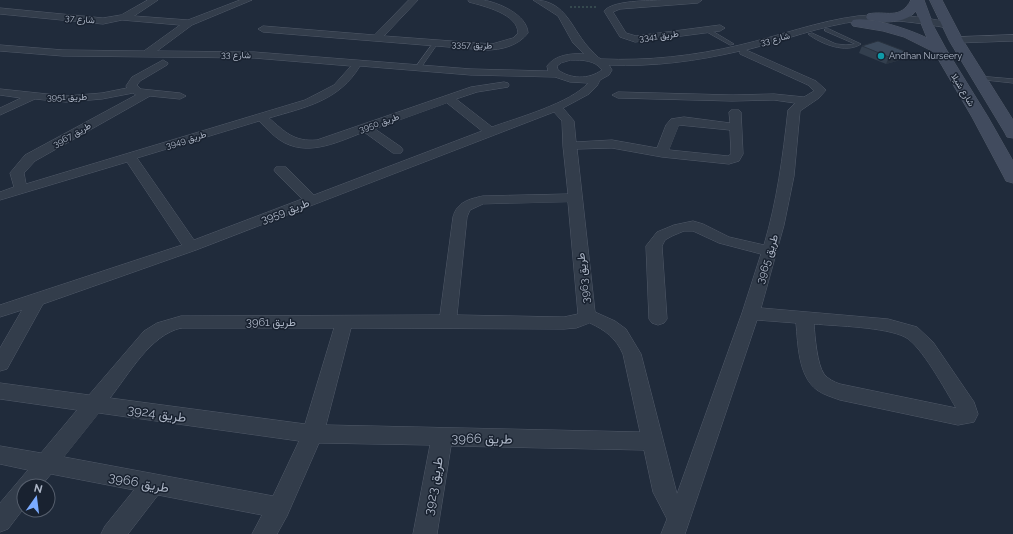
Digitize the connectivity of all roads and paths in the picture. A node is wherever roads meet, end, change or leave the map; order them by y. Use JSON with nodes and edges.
{"nodes":[{"id":1,"x":154,"y":0,"type":"edge"},
{"id":2,"x":414,"y":0,"type":"edge"},
{"id":3,"x":472,"y":0,"type":"edge"},
{"id":4,"x":537,"y":0,"type":"edge"},
{"id":5,"x":698,"y":0,"type":"edge"},
{"id":6,"x":918,"y":0,"type":"edge"},
{"id":7,"x":936,"y":0,"type":"edge"},
{"id":8,"x":241,"y":1,"type":"edge"},
{"id":9,"x":678,"y":1,"type":"edge"},
{"id":10,"x":555,"y":9,"type":"junction"},
{"id":11,"x":609,"y":9,"type":"junction"},
{"id":12,"x":0,"y":11,"type":"edge"},
{"id":13,"x":123,"y":18,"type":"junction"},
{"id":14,"x":869,"y":18,"type":"junction"},
{"id":15,"x":189,"y":23,"type":"junction"},
{"id":16,"x":857,"y":23,"type":"junction"},
{"id":17,"x":927,"y":24,"type":"junction"},
{"id":18,"x":720,"y":28,"type":"dead end"},
{"id":19,"x":263,"y":29,"type":"dead end"},
{"id":20,"x":707,"y":30,"type":"junction"},
{"id":21,"x":827,"y":30,"type":"junction"},
{"id":22,"x":952,"y":32,"type":"junction"},
{"id":23,"x":810,"y":34,"type":"junction"},
{"id":24,"x":377,"y":38,"type":"junction"},
{"id":25,"x":1013,"y":38,"type":"edge"},
{"id":26,"x":436,"y":43,"type":"junction"},
{"id":27,"x":578,"y":43,"type":"junction"},
{"id":28,"x":0,"y":48,"type":"edge"},
{"id":29,"x":738,"y":48,"type":"junction"},
{"id":30,"x":939,"y":49,"type":"junction"},
{"id":31,"x":146,"y":54,"type":"junction"},
{"id":32,"x":560,"y":60,"type":"junction"},
{"id":33,"x":598,"y":61,"type":"junction"},
{"id":34,"x":358,"y":62,"type":"junction"},
{"id":35,"x":163,"y":63,"type":"dead end"},
{"id":36,"x":418,"y":68,"type":"junction"},
{"id":37,"x":471,"y":72,"type":"junction"},
{"id":38,"x":605,"y":73,"type":"junction"},
{"id":39,"x":558,"y":76,"type":"junction"},
{"id":40,"x":978,"y":78,"type":"junction"},
{"id":41,"x":595,"y":79,"type":"junction"},
{"id":42,"x":1013,"y":81,"type":"edge"},
{"id":43,"x":504,"y":85,"type":"dead end"},
{"id":44,"x":133,"y":90,"type":"junction"},
{"id":45,"x":0,"y":92,"type":"edge"},
{"id":46,"x":146,"y":94,"type":"junction"},
{"id":47,"x":618,"y":95,"type":"dead end"},
{"id":48,"x":33,"y":96,"type":"junction"},
{"id":49,"x":180,"y":96,"type":"dead end"},
{"id":50,"x":449,"y":99,"type":"junction"},
{"id":51,"x":805,"y":100,"type":"junction"},
{"id":52,"x":561,"y":105,"type":"junction"},
{"id":53,"x":0,"y":112,"type":"edge"},
{"id":54,"x":542,"y":112,"type":"junction"},
{"id":55,"x":735,"y":112,"type":"dead end"},
{"id":56,"x":261,"y":117,"type":"junction"},
{"id":57,"x":736,"y":127,"type":"junction"},
{"id":58,"x":366,"y":128,"type":"junction"},
{"id":59,"x":568,"y":128,"type":"junction"},
{"id":60,"x":490,"y":132,"type":"junction"},
{"id":61,"x":1013,"y":133,"type":"edge"},
{"id":62,"x":569,"y":146,"type":"junction"},
{"id":63,"x":397,"y":150,"type":"dead end"},
{"id":64,"x":662,"y":153,"type":"junction"},
{"id":65,"x":130,"y":157,"type":"junction"},
{"id":66,"x":281,"y":170,"type":"dead end"},
{"id":67,"x":1013,"y":178,"type":"edge"},
{"id":68,"x":21,"y":190,"type":"junction"},
{"id":69,"x":0,"y":196,"type":"edge"},
{"id":70,"x":575,"y":198,"type":"junction"},
{"id":71,"x":312,"y":201,"type":"junction"},
{"id":72,"x":191,"y":247,"type":"junction"},
{"id":73,"x":769,"y":251,"type":"junction"},
{"id":74,"x":37,"y":300,"type":"junction"},
{"id":75,"x":0,"y":311,"type":"edge"},
{"id":76,"x":750,"y":313,"type":"junction"},
{"id":77,"x":587,"y":316,"type":"junction"},
{"id":78,"x":804,"y":317,"type":"junction"},
{"id":79,"x":658,"y":320,"type":"dead end"},
{"id":80,"x":448,"y":321,"type":"junction"},
{"id":81,"x":344,"y":322,"type":"junction"},
{"id":82,"x":0,"y":364,"type":"edge"},
{"id":83,"x":0,"y":391,"type":"edge"},
{"id":84,"x":92,"y":404,"type":"junction"},
{"id":85,"x":313,"y":434,"type":"junction"},
{"id":86,"x":442,"y":438,"type":"junction"},
{"id":87,"x":651,"y":441,"type":"junction"},
{"id":88,"x":0,"y":455,"type":"edge"},
{"id":89,"x":45,"y":464,"type":"junction"},
{"id":90,"x":34,"y":478,"type":"edge"},
{"id":91,"x":152,"y":485,"type":"junction"},
{"id":92,"x":16,"y":500,"type":"edge"},
{"id":93,"x":279,"y":508,"type":"junction"},
{"id":94,"x":0,"y":520,"type":"edge"},
{"id":95,"x":677,"y":525,"type":"edge"},
{"id":96,"x":113,"y":534,"type":"edge"},
{"id":97,"x":264,"y":534,"type":"edge"},
{"id":98,"x":425,"y":534,"type":"edge"}],
"edges":[{"from":1,"to":13,"type":"street","name":"شارع 37"},
{"from":2,"to":24,"type":"street"},
{"from":3,"to":26,"type":"street","name":"طريق 3357"},
{"from":4,"to":10,"type":"street"},
{"from":5,"to":9,"type":"street"},
{"from":6,"to":14,"type":"main road"},
{"from":6,"to":17,"type":"main road","name":"شارع شيلا"},
{"from":7,"to":22,"type":"main road","name":"شارع شيلا"},
{"from":8,"to":15,"type":"street"},
{"from":9,"to":11,"type":"street"},
{"from":10,"to":11,"type":"path"},
{"from":10,"to":27,"type":"street"},
{"from":11,"to":20,"type":"street","name":"طريق 3341"},
{"from":12,"to":13,"type":"street","name":"شارع 37"},
{"from":13,"to":15,"type":"street"},
{"from":14,"to":17,"type":"street","name":"شارع 33"},
{"from":14,"to":33,"type":"street","name":"شارع 33"},
{"from":15,"to":31,"type":"street"},
{"from":16,"to":17,"type":"street","name":"شارع 33"},
{"from":16,"to":21,"type":"street","name":"شارع 33"},
{"from":16,"to":30,"type":"main road"},
{"from":17,"to":22,"type":"street","name":"شارع 33"},
{"from":17,"to":30,"type":"main road","name":"شارع شيلا"},
{"from":18,"to":20,"type":"street","name":"طريق 3341"},
{"from":19,"to":24,"type":"street","name":"طريق 3357"},
{"from":20,"to":29,"type":"lane"},
{"from":21,"to":23,"type":"street","name":"شارع 33"},
{"from":21,"to":23,"type":"lane"},
{"from":22,"to":25,"type":"street","name":"شارع 33"},
{"from":22,"to":40,"type":"main road","name":"شارع شيلا"},
{"from":23,"to":29,"type":"street","name":"شارع 33"},
{"from":24,"to":26,"type":"street","name":"طريق 3357"},
{"from":26,"to":36,"type":"lane"},
{"from":27,"to":32,"type":"street"},
{"from":27,"to":33,"type":"street"},
{"from":28,"to":31,"type":"street","name":"شارع 33"},
{"from":29,"to":38,"type":"street","name":"شارع 33"},
{"from":29,"to":51,"type":"street","name":"طريق 3965"},
{"from":30,"to":67,"type":"main road","name":"شارع شيلا"},
{"from":31,"to":34,"type":"street","name":"شارع 33"},
{"from":32,"to":33,"type":"street","name":"شارع 33"},
{"from":32,"to":37,"type":"street","name":"شارع 33"},
{"from":32,"to":39,"type":"street"},
{"from":33,"to":38,"type":"street"},
{"from":34,"to":36,"type":"street","name":"شارع 33"},
{"from":34,"to":56,"type":"street","name":"طريق 3949"},
{"from":35,"to":44,"type":"street"},
{"from":36,"to":37,"type":"street","name":"شارع 33"},
{"from":37,"to":39,"type":"street","name":"شارع 33"},
{"from":38,"to":41,"type":"street"},
{"from":39,"to":41,"type":"street","name":"شارع 33"},
{"from":39,"to":52,"type":"street"},
{"from":40,"to":42,"type":"lane"},
{"from":40,"to":61,"type":"main road","name":"شارع شيلا"},
{"from":41,"to":52,"type":"street","name":"طريق 3959"},
{"from":43,"to":50,"type":"street","name":"طريق 3950"},
{"from":44,"to":46,"type":"street"},
{"from":44,"to":48,"type":"street","name":"طريق 3951"},
{"from":45,"to":48,"type":"street","name":"طريق 3951"},
{"from":46,"to":49,"type":"street"},
{"from":46,"to":68,"type":"street","name":"طريق 3967"},
{"from":47,"to":51,"type":"street"},
{"from":48,"to":53,"type":"street"},
{"from":50,"to":58,"type":"street","name":"طريق 3950"},
{"from":50,"to":60,"type":"street"},
{"from":51,"to":73,"type":"street","name":"طريق 3965"},
{"from":52,"to":54,"type":"street","name":"طريق 3959"},
{"from":52,"to":59,"type":"street","name":"طريق 3963"},
{"from":54,"to":59,"type":"street"},
{"from":54,"to":60,"type":"street","name":"طريق 3959"},
{"from":55,"to":57,"type":"street"},
{"from":56,"to":58,"type":"street","name":"طريق 3950"},
{"from":56,"to":65,"type":"street","name":"طريق 3949"},
{"from":57,"to":64,"type":"street"},
{"from":57,"to":64,"type":"street"},
{"from":58,"to":63,"type":"street"},
{"from":59,"to":62,"type":"street","name":"طريق 3963"},
{"from":60,"to":71,"type":"street","name":"طريق 3959"},
{"from":62,"to":64,"type":"street"},
{"from":62,"to":70,"type":"street","name":"طريق 3963"},
{"from":65,"to":68,"type":"street","name":"طريق 3949"},
{"from":65,"to":72,"type":"street"},
{"from":66,"to":71,"type":"street"},
{"from":68,"to":69,"type":"street","name":"طريق 3949"},
{"from":70,"to":77,"type":"street","name":"طريق 3963"},
{"from":70,"to":80,"type":"street"},
{"from":71,"to":72,"type":"street","name":"طريق 3959"},
{"from":72,"to":74,"type":"street","name":"طريق 3959"},
{"from":73,"to":76,"type":"street","name":"طريق 3965"},
{"from":73,"to":79,"type":"street"},
{"from":74,"to":75,"type":"street","name":"طريق 3959"},
{"from":74,"to":82,"type":"street"},
{"from":76,"to":78,"type":"street"},
{"from":76,"to":95,"type":"street","name":"طريق 3965"},
{"from":77,"to":80,"type":"street","name":"طريق 3961"},
{"from":77,"to":87,"type":"street","name":"طريق 3963"},
{"from":78,"to":78,"type":"street"},
{"from":80,"to":81,"type":"street","name":"طريق 3961"},
{"from":81,"to":84,"type":"street","name":"طريق 3961"},
{"from":81,"to":85,"type":"street"},
{"from":83,"to":84,"type":"street","name":"طريق 3924"},
{"from":84,"to":85,"type":"street","name":"طريق 3924"},
{"from":84,"to":89,"type":"street","name":"طريق 3961"},
{"from":85,"to":86,"type":"street","name":"طريق 3966"},
{"from":85,"to":93,"type":"street"},
{"from":86,"to":87,"type":"street","name":"طريق 3966"},
{"from":86,"to":98,"type":"street","name":"طريق 3923"},
{"from":87,"to":95,"type":"street","name":"طريق 3963"},
{"from":88,"to":89,"type":"street","name":"طريق 3966"},
{"from":89,"to":90,"type":"street","name":"طريق 3961"},
{"from":89,"to":91,"type":"street","name":"طريق 3966"},
{"from":91,"to":93,"type":"street","name":"طريق 3966"},
{"from":91,"to":96,"type":"street"},
{"from":92,"to":94,"type":"street"},
{"from":93,"to":97,"type":"street"}]}
